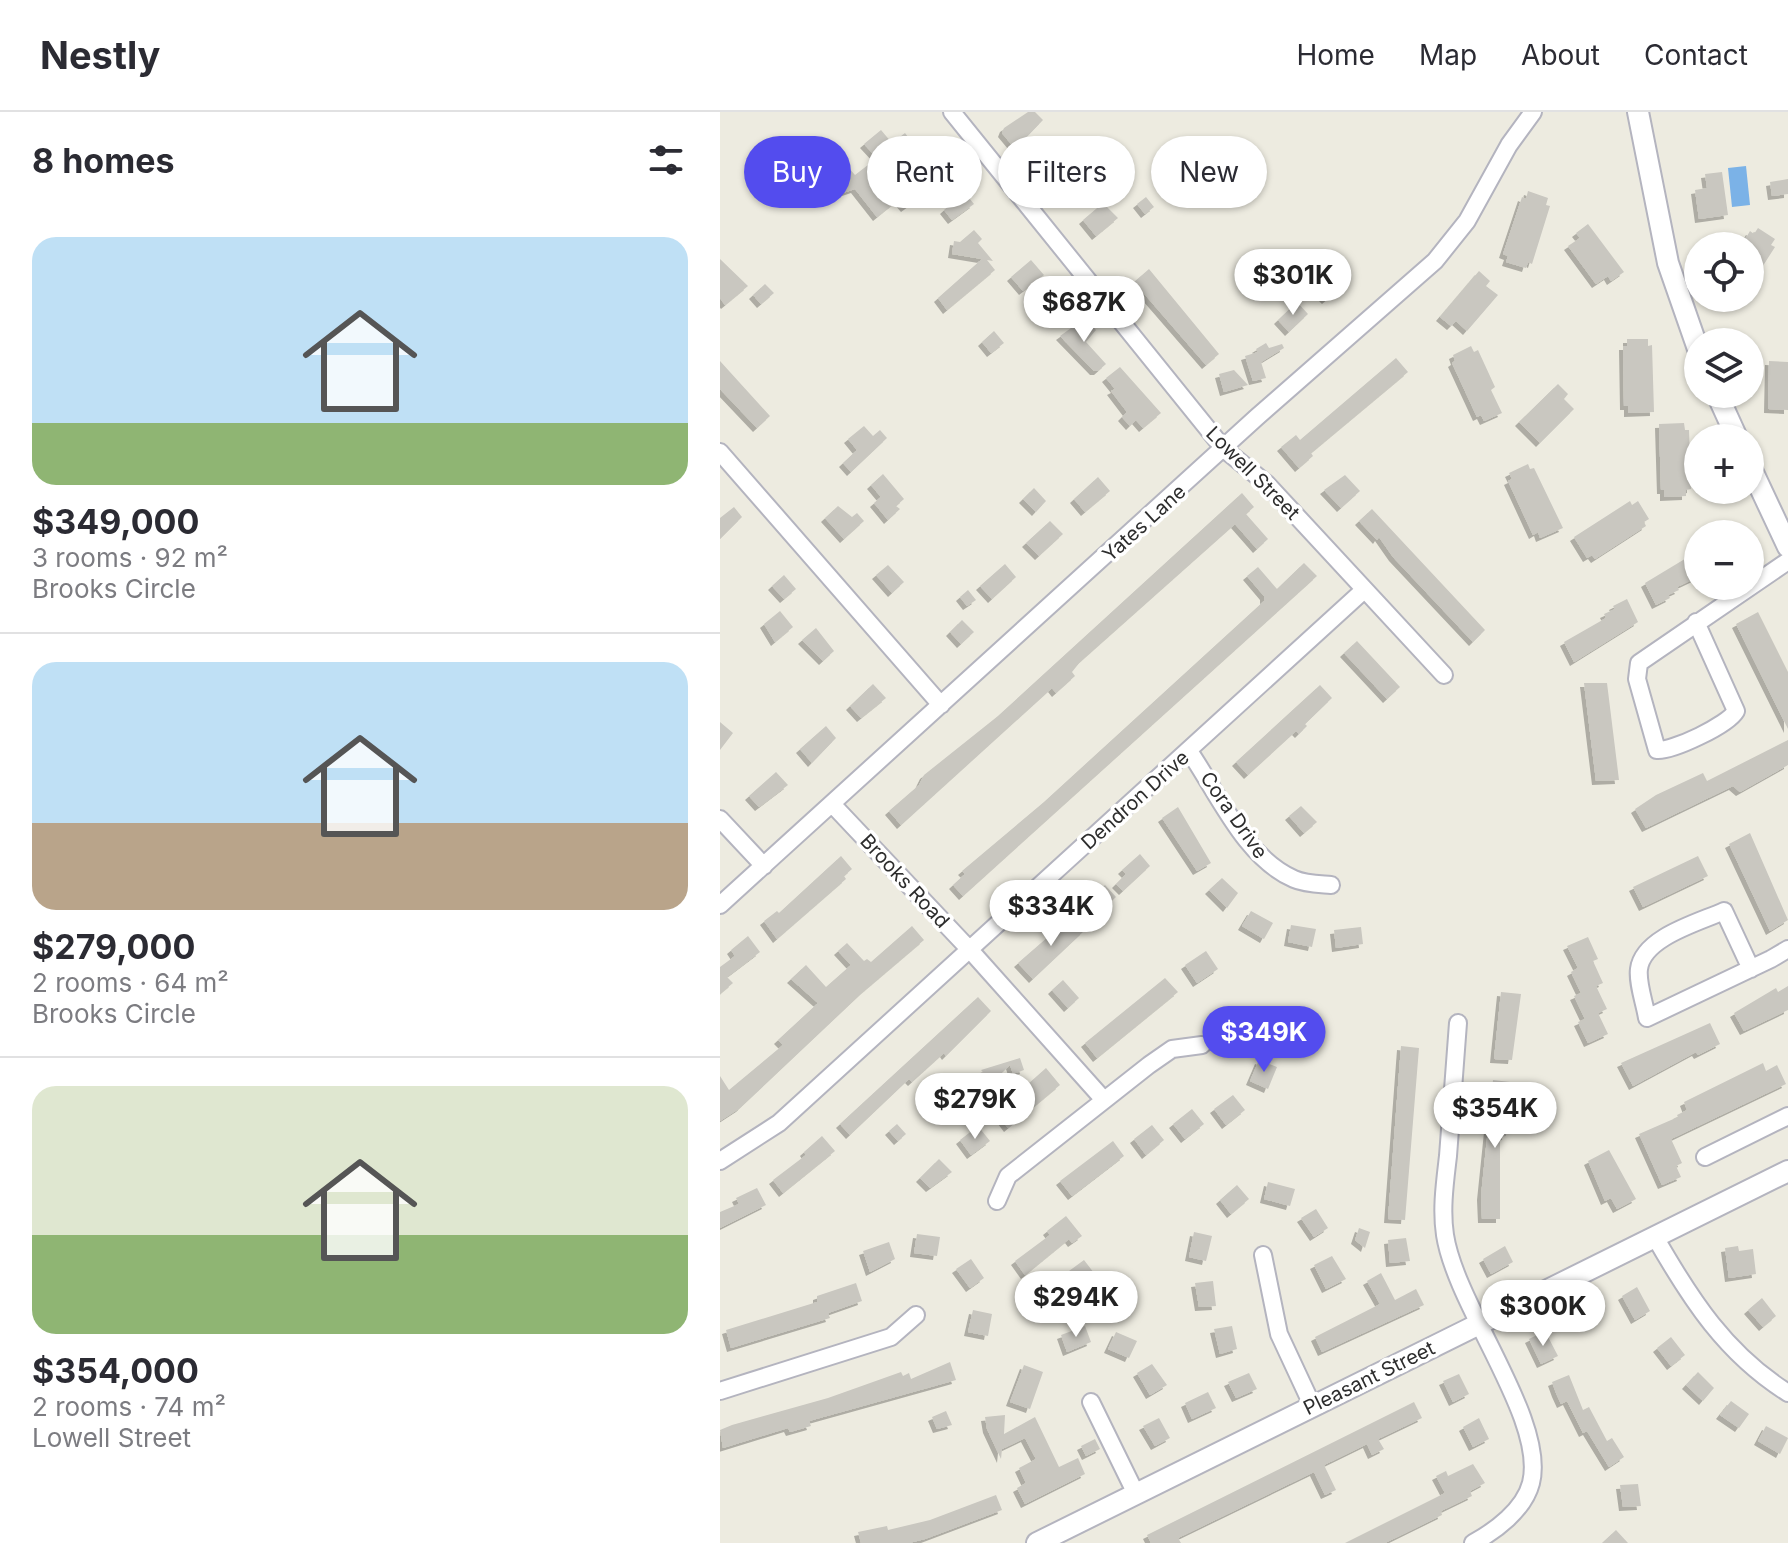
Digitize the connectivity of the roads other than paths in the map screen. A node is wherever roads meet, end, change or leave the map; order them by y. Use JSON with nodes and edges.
{"nodes":[{"id":1,"x":952,"y":112,"type":"edge"},
{"id":2,"x":1533,"y":112,"type":"edge"},
{"id":3,"x":1638,"y":112,"type":"edge"},
{"id":4,"x":1691,"y":328,"type":"edge"},
{"id":5,"x":1224,"y":449,"type":"junction"},
{"id":6,"x":720,"y":452,"type":"edge"},
{"id":7,"x":1764,"y":496,"type":"edge"},
{"id":8,"x":1788,"y":547,"type":"edge"},
{"id":9,"x":1788,"y":561,"type":"edge"},
{"id":10,"x":1364,"y":590,"type":"junction"},
{"id":11,"x":1696,"y":622,"type":"junction"},
{"id":12,"x":1444,"y":675,"type":"dead end"},
{"id":13,"x":941,"y":705,"type":"junction"},
{"id":14,"x":1189,"y":751,"type":"junction"},
{"id":15,"x":833,"y":805,"type":"junction"},
{"id":16,"x":720,"y":819,"type":"edge"},
{"id":17,"x":764,"y":866,"type":"junction"},
{"id":18,"x":1331,"y":885,"type":"dead end"},
{"id":19,"x":720,"y":905,"type":"edge"},
{"id":20,"x":1788,"y":949,"type":"edge"},
{"id":21,"x":970,"y":950,"type":"junction"},
{"id":22,"x":1751,"y":969,"type":"junction"},
{"id":23,"x":1458,"y":1023,"type":"dead end"},
{"id":24,"x":1202,"y":1045,"type":"dead end"},
{"id":25,"x":1104,"y":1100,"type":"junction"},
{"id":26,"x":1788,"y":1116,"type":"edge"},
{"id":27,"x":1705,"y":1157,"type":"dead end"},
{"id":28,"x":720,"y":1161,"type":"edge"},
{"id":29,"x":1788,"y":1171,"type":"edge"},
{"id":30,"x":997,"y":1201,"type":"dead end"},
{"id":31,"x":1655,"y":1237,"type":"junction"},
{"id":32,"x":1263,"y":1255,"type":"dead end"},
{"id":33,"x":916,"y":1315,"type":"dead end"},
{"id":34,"x":1478,"y":1325,"type":"junction"},
{"id":35,"x":720,"y":1391,"type":"edge"},
{"id":36,"x":1788,"y":1393,"type":"edge"},
{"id":37,"x":1091,"y":1402,"type":"dead end"},
{"id":38,"x":1313,"y":1407,"type":"junction"},
{"id":39,"x":1136,"y":1494,"type":"junction"},
{"id":40,"x":1037,"y":1543,"type":"edge"},
{"id":41,"x":1473,"y":1543,"type":"edge"}],
"edges":[{"from":1,"to":5,"type":"street","name":"Lowell Street"},
{"from":2,"to":5,"type":"street","name":"Yates Lane"},
{"from":3,"to":4,"type":"street"},
{"from":5,"to":10,"type":"street","name":"Lowell Street"},
{"from":5,"to":13,"type":"street","name":"Yates Lane"},
{"from":6,"to":13,"type":"street"},
{"from":7,"to":8,"type":"street"},
{"from":9,"to":11,"type":"street"},
{"from":10,"to":12,"type":"street","name":"Lowell Street"},
{"from":10,"to":14,"type":"street","name":"Dendron Drive"},
{"from":11,"to":11,"type":"street"},
{"from":13,"to":15,"type":"street","name":"Yates Lane"},
{"from":14,"to":18,"type":"street","name":"Cora Drive"},
{"from":14,"to":21,"type":"street","name":"Dendron Drive"},
{"from":15,"to":17,"type":"street","name":"Yates Lane"},
{"from":15,"to":21,"type":"street","name":"Brooks Road"},
{"from":16,"to":17,"type":"street"},
{"from":17,"to":19,"type":"street","name":"Yates Lane"},
{"from":20,"to":22,"type":"street"},
{"from":21,"to":25,"type":"street","name":"Brooks Road"},
{"from":21,"to":28,"type":"street","name":"Dendron Drive"},
{"from":22,"to":22,"type":"street"},
{"from":23,"to":34,"type":"street"},
{"from":24,"to":25,"type":"street"},
{"from":25,"to":30,"type":"street"},
{"from":26,"to":27,"type":"street"},
{"from":29,"to":31,"type":"street","name":"Pleasant Street"},
{"from":31,"to":34,"type":"street","name":"Pleasant Street"},
{"from":31,"to":36,"type":"street"},
{"from":32,"to":38,"type":"street"},
{"from":33,"to":35,"type":"street"},
{"from":34,"to":38,"type":"street","name":"Pleasant Street"},
{"from":34,"to":41,"type":"street"},
{"from":37,"to":39,"type":"street"},
{"from":38,"to":39,"type":"street","name":"Pleasant Street"},
{"from":39,"to":40,"type":"street","name":"Pleasant Street"}]}
